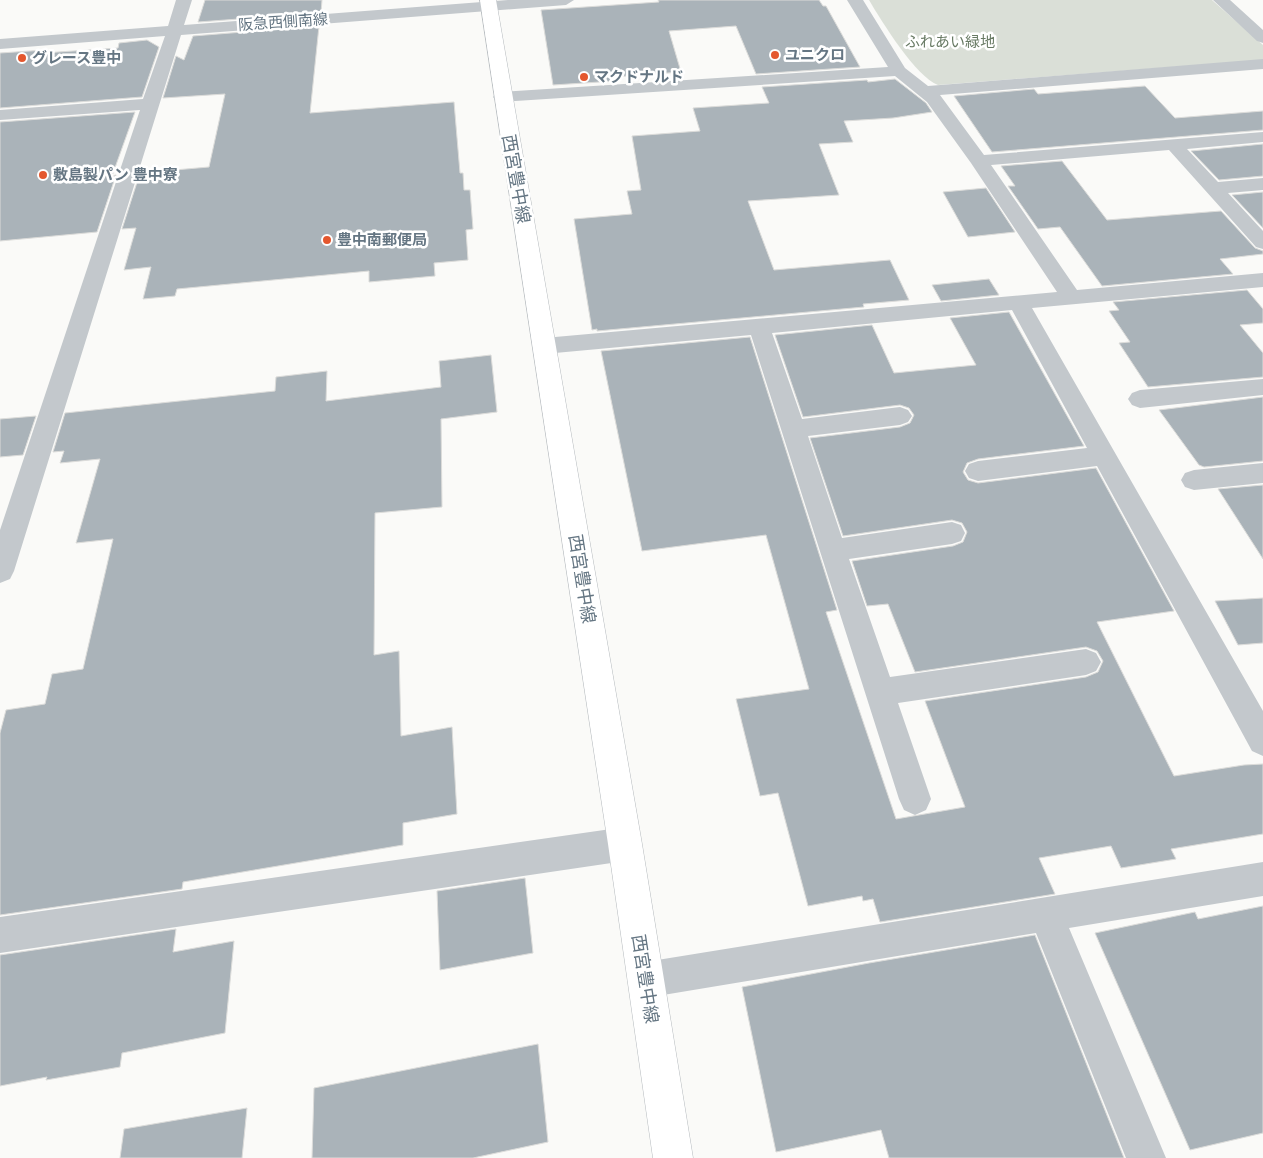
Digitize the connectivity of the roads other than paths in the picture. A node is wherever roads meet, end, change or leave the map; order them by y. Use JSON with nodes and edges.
{"nodes":[{"id":1,"x":184,"y":0,"type":"edge"},
{"id":2,"x":566,"y":0,"type":"edge"},
{"id":3,"x":855,"y":0,"type":"edge"},
{"id":4,"x":1221,"y":0,"type":"edge"},
{"id":5,"x":488,"y":3,"type":"edge"},
{"id":6,"x":173,"y":30,"type":"junction"},
{"id":7,"x":1260,"y":32,"type":"edge"},
{"id":8,"x":0,"y":44,"type":"edge"},
{"id":9,"x":1263,"y":64,"type":"edge"},
{"id":10,"x":899,"y":71,"type":"junction"},
{"id":11,"x":927,"y":91,"type":"junction"},
{"id":12,"x":502,"y":97,"type":"junction"},
{"id":13,"x":150,"y":104,"type":"junction"},
{"id":14,"x":0,"y":115,"type":"edge"},
{"id":15,"x":1263,"y":137,"type":"edge"},
{"id":16,"x":1172,"y":144,"type":"junction"},
{"id":17,"x":979,"y":160,"type":"junction"},
{"id":18,"x":1263,"y":184,"type":"edge"},
{"id":19,"x":1213,"y":188,"type":"junction"},
{"id":20,"x":1263,"y":217,"type":"edge"},
{"id":21,"x":1241,"y":219,"type":"junction"},
{"id":22,"x":1263,"y":242,"type":"edge"},
{"id":23,"x":1263,"y":280,"type":"edge"},
{"id":24,"x":1071,"y":297,"type":"junction"},
{"id":25,"x":1018,"y":302,"type":"junction"},
{"id":26,"x":759,"y":326,"type":"junction"},
{"id":27,"x":544,"y":346,"type":"junction"},
{"id":28,"x":1263,"y":387,"type":"edge"},
{"id":29,"x":1140,"y":399,"type":"dead end"},
{"id":30,"x":900,"y":416,"type":"dead end"},
{"id":31,"x":793,"y":428,"type":"junction"},
{"id":32,"x":1104,"y":456,"type":"junction"},
{"id":33,"x":978,"y":471,"type":"dead end"},
{"id":34,"x":1263,"y":473,"type":"edge"},
{"id":35,"x":1194,"y":480,"type":"dead end"},
{"id":36,"x":952,"y":533,"type":"dead end"},
{"id":37,"x":833,"y":550,"type":"junction"},
{"id":38,"x":0,"y":571,"type":"edge"},
{"id":39,"x":1086,"y":662,"type":"dead end"},
{"id":40,"x":880,"y":692,"type":"junction"},
{"id":41,"x":1263,"y":741,"type":"edge"},
{"id":42,"x":915,"y":799,"type":"dead end"},
{"id":43,"x":625,"y":844,"type":"junction"},
{"id":44,"x":1263,"y":879,"type":"edge"},
{"id":45,"x":1046,"y":915,"type":"junction"},
{"id":46,"x":0,"y":935,"type":"edge"},
{"id":47,"x":645,"y":980,"type":"junction"},
{"id":48,"x":673,"y":1158,"type":"edge"},
{"id":49,"x":1146,"y":1158,"type":"edge"}],
"edges":[{"from":1,"to":6,"type":"street"},
{"from":2,"to":5,"type":"street","name":"阪急西側南線"},
{"from":3,"to":10,"type":"street"},
{"from":4,"to":7,"type":"street"},
{"from":5,"to":6,"type":"street","name":"阪急西側南線"},
{"from":5,"to":12,"type":"main road","name":"西宮豊中線"},
{"from":6,"to":8,"type":"street","name":"阪急西側南線"},
{"from":6,"to":13,"type":"street"},
{"from":9,"to":11,"type":"street"},
{"from":10,"to":11,"type":"street"},
{"from":10,"to":12,"type":"street"},
{"from":11,"to":17,"type":"street"},
{"from":12,"to":27,"type":"main road","name":"西宮豊中線"},
{"from":13,"to":14,"type":"street"},
{"from":13,"to":38,"type":"street"},
{"from":15,"to":16,"type":"street"},
{"from":16,"to":17,"type":"street"},
{"from":16,"to":19,"type":"street"},
{"from":17,"to":24,"type":"street"},
{"from":18,"to":19,"type":"street"},
{"from":19,"to":21,"type":"street"},
{"from":20,"to":21,"type":"street"},
{"from":21,"to":22,"type":"street"},
{"from":23,"to":24,"type":"street"},
{"from":24,"to":25,"type":"street"},
{"from":25,"to":26,"type":"street"},
{"from":25,"to":32,"type":"street"},
{"from":26,"to":27,"type":"street"},
{"from":26,"to":31,"type":"street"},
{"from":27,"to":43,"type":"main road","name":"西宮豊中線"},
{"from":28,"to":29,"type":"street"},
{"from":30,"to":31,"type":"street"},
{"from":31,"to":37,"type":"street"},
{"from":32,"to":33,"type":"street"},
{"from":32,"to":41,"type":"street"},
{"from":34,"to":35,"type":"street"},
{"from":36,"to":37,"type":"street"},
{"from":37,"to":40,"type":"street"},
{"from":39,"to":40,"type":"street"},
{"from":40,"to":42,"type":"street"},
{"from":43,"to":46,"type":"street"},
{"from":43,"to":47,"type":"main road","name":"西宮豊中線"},
{"from":44,"to":45,"type":"street"},
{"from":45,"to":47,"type":"street"},
{"from":45,"to":49,"type":"street"},
{"from":47,"to":48,"type":"main road","name":"西宮豊中線"}]}
